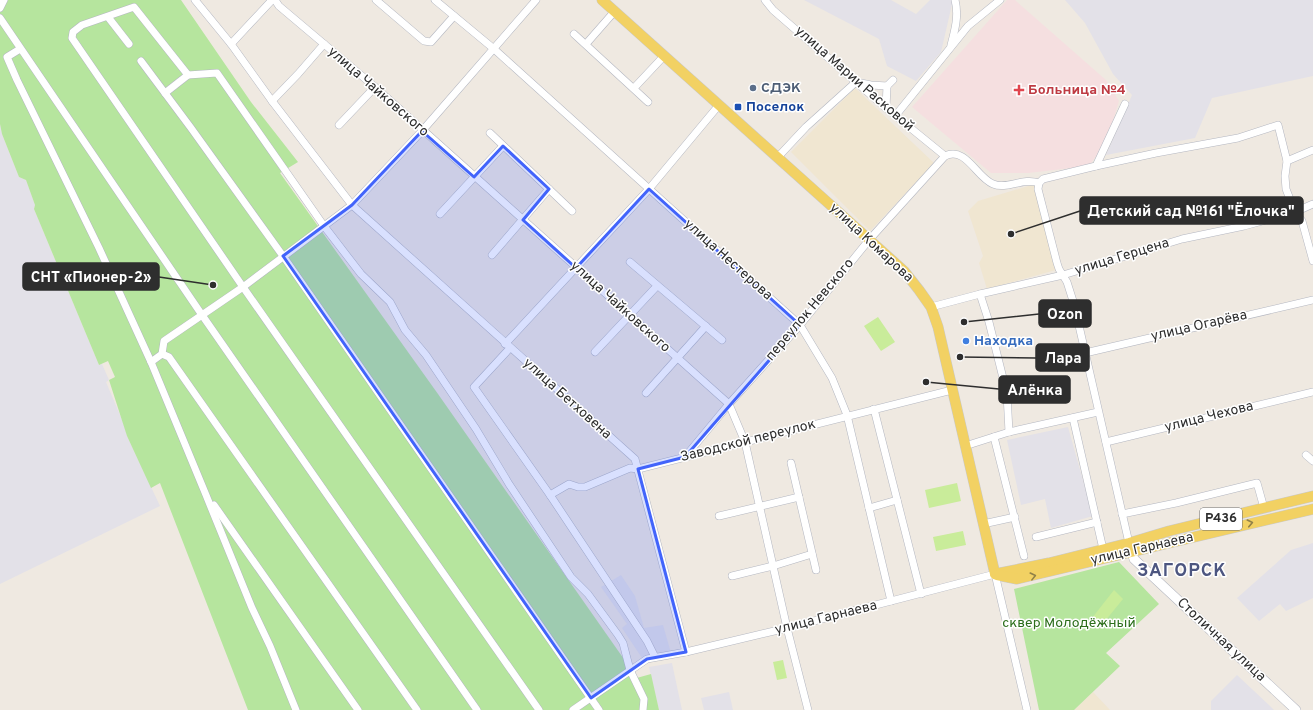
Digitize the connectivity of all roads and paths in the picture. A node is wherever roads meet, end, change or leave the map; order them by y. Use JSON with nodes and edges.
{"nodes":[{"id":1,"x":4,"y":0,"type":"edge"},
{"id":2,"x":129,"y":0,"type":"edge"},
{"id":3,"x":195,"y":0,"type":"edge"},
{"id":4,"x":273,"y":0,"type":"edge"},
{"id":5,"x":376,"y":0,"type":"edge"},
{"id":6,"x":536,"y":0,"type":"edge"},
{"id":7,"x":602,"y":0,"type":"edge"},
{"id":8,"x":765,"y":0,"type":"edge"},
{"id":9,"x":955,"y":0,"type":"edge"},
{"id":10,"x":1000,"y":0,"type":"edge"},
{"id":11,"x":440,"y":2,"type":"edge"},
{"id":12,"x":134,"y":7,"type":"junction"},
{"id":13,"x":0,"y":8,"type":"edge"},
{"id":14,"x":614,"y":12,"type":"junction"},
{"id":15,"x":454,"y":16,"type":"junction"},
{"id":16,"x":108,"y":17,"type":"junction"},
{"id":17,"x":0,"y":18,"type":"edge"},
{"id":18,"x":574,"y":34,"type":"dead end"},
{"id":19,"x":129,"y":44,"type":"dead end"},
{"id":20,"x":231,"y":44,"type":"junction"},
{"id":21,"x":324,"y":44,"type":"junction"},
{"id":22,"x":586,"y":44,"type":"junction"},
{"id":23,"x":950,"y":48,"type":"junction"},
{"id":24,"x":20,"y":49,"type":"junction"},
{"id":25,"x":494,"y":49,"type":"junction"},
{"id":26,"x":664,"y":56,"type":"junction"},
{"id":27,"x":141,"y":61,"type":"dead end"},
{"id":28,"x":188,"y":75,"type":"junction"},
{"id":29,"x":893,"y":80,"type":"dead end"},
{"id":30,"x":856,"y":82,"type":"junction"},
{"id":31,"x":886,"y":86,"type":"junction"},
{"id":32,"x":375,"y":88,"type":"junction"},
{"id":33,"x":634,"y":88,"type":"junction"},
{"id":34,"x":165,"y":93,"type":"junction"},
{"id":35,"x":272,"y":101,"type":"junction"},
{"id":36,"x":648,"y":102,"type":"dead end"},
{"id":37,"x":1125,"y":104,"type":"dead end"},
{"id":38,"x":719,"y":106,"type":"junction"},
{"id":39,"x":886,"y":108,"type":"junction"},
{"id":40,"x":896,"y":115,"type":"junction"},
{"id":41,"x":339,"y":125,"type":"dead end"},
{"id":42,"x":422,"y":131,"type":"junction"},
{"id":43,"x":490,"y":133,"type":"dead end"},
{"id":44,"x":503,"y":146,"type":"junction"},
{"id":45,"x":1313,"y":150,"type":"edge"},
{"id":46,"x":945,"y":156,"type":"junction"},
{"id":47,"x":777,"y":158,"type":"junction"},
{"id":48,"x":1287,"y":161,"type":"junction"},
{"id":49,"x":1096,"y":166,"type":"junction"},
{"id":50,"x":474,"y":177,"type":"junction"},
{"id":51,"x":1039,"y":183,"type":"junction"},
{"id":52,"x":649,"y":188,"type":"junction"},
{"id":53,"x":549,"y":189,"type":"junction"},
{"id":54,"x":1313,"y":204,"type":"edge"},
{"id":55,"x":352,"y":205,"type":"junction"},
{"id":56,"x":572,"y":211,"type":"dead end"},
{"id":57,"x":1295,"y":212,"type":"junction"},
{"id":58,"x":440,"y":214,"type":"dead end"},
{"id":59,"x":523,"y":220,"type":"junction"},
{"id":60,"x":324,"y":226,"type":"junction"},
{"id":61,"x":869,"y":240,"type":"junction"},
{"id":62,"x":492,"y":255,"type":"dead end"},
{"id":63,"x":283,"y":256,"type":"junction"},
{"id":64,"x":1313,"y":261,"type":"edge"},
{"id":65,"x":630,"y":262,"type":"dead end"},
{"id":66,"x":576,"y":268,"type":"junction"},
{"id":67,"x":1063,"y":276,"type":"junction"},
{"id":68,"x":657,"y":286,"type":"junction"},
{"id":69,"x":243,"y":287,"type":"junction"},
{"id":70,"x":980,"y":294,"type":"junction"},
{"id":71,"x":1313,"y":300,"type":"edge"},
{"id":72,"x":931,"y":307,"type":"junction"},
{"id":73,"x":629,"y":315,"type":"junction"},
{"id":74,"x":202,"y":316,"type":"junction"},
{"id":75,"x":800,"y":325,"type":"junction"},
{"id":76,"x":706,"y":326,"type":"junction"},
{"id":77,"x":722,"y":340,"type":"dead end"},
{"id":78,"x":508,"y":346,"type":"junction"},
{"id":79,"x":595,"y":352,"type":"dead end"},
{"id":80,"x":1085,"y":353,"type":"junction"},
{"id":81,"x":162,"y":354,"type":"junction"},
{"id":82,"x":677,"y":357,"type":"junction"},
{"id":83,"x":151,"y":362,"type":"junction"},
{"id":84,"x":952,"y":390,"type":"junction"},
{"id":85,"x":1313,"y":392,"type":"edge"},
{"id":86,"x":646,"y":393,"type":"dead end"},
{"id":87,"x":729,"y":404,"type":"junction"},
{"id":88,"x":874,"y":409,"type":"junction"},
{"id":89,"x":1098,"y":412,"type":"junction"},
{"id":90,"x":847,"y":415,"type":"junction"},
{"id":91,"x":1073,"y":418,"type":"junction"},
{"id":92,"x":1009,"y":432,"type":"junction"},
{"id":93,"x":994,"y":437,"type":"junction"},
{"id":94,"x":745,"y":442,"type":"junction"},
{"id":95,"x":1106,"y":442,"type":"junction"},
{"id":96,"x":965,"y":446,"type":"junction"},
{"id":97,"x":1306,"y":455,"type":"dead end"},
{"id":98,"x":685,"y":457,"type":"junction"},
{"id":99,"x":1313,"y":461,"type":"edge"},
{"id":100,"x":792,"y":464,"type":"dead end"},
{"id":101,"x":638,"y":469,"type":"junction"},
{"id":102,"x":206,"y":495,"type":"junction"},
{"id":103,"x":550,"y":495,"type":"junction"},
{"id":104,"x":1313,"y":496,"type":"edge"},
{"id":105,"x":799,"y":497,"type":"junction"},
{"id":106,"x":897,"y":500,"type":"junction"},
{"id":107,"x":760,"y":506,"type":"junction"},
{"id":108,"x":869,"y":508,"type":"junction"},
{"id":109,"x":1264,"y":508,"type":"junction"},
{"id":110,"x":1313,"y":509,"type":"edge"},
{"id":111,"x":1122,"y":514,"type":"junction"},
{"id":112,"x":719,"y":516,"type":"dead end"},
{"id":113,"x":1015,"y":516,"type":"junction"},
{"id":114,"x":1097,"y":522,"type":"junction"},
{"id":115,"x":983,"y":524,"type":"junction"},
{"id":116,"x":1036,"y":537,"type":"dead end"},
{"id":117,"x":1130,"y":547,"type":"junction"},
{"id":118,"x":1103,"y":550,"type":"junction"},
{"id":119,"x":812,"y":554,"type":"junction"},
{"id":120,"x":1024,"y":556,"type":"dead end"},
{"id":121,"x":773,"y":566,"type":"junction"},
{"id":122,"x":816,"y":570,"type":"dead end"},
{"id":123,"x":995,"y":574,"type":"junction"},
{"id":124,"x":732,"y":576,"type":"dead end"},
{"id":125,"x":921,"y":594,"type":"junction"},
{"id":126,"x":891,"y":601,"type":"junction"},
{"id":127,"x":787,"y":628,"type":"junction"},
{"id":128,"x":686,"y":652,"type":"junction"},
{"id":129,"x":655,"y":657,"type":"junction"},
{"id":130,"x":630,"y":670,"type":"junction"},
{"id":131,"x":591,"y":698,"type":"junction"},
{"id":132,"x":296,"y":710,"type":"edge"},
{"id":133,"x":358,"y":710,"type":"edge"},
{"id":134,"x":416,"y":710,"type":"edge"},
{"id":135,"x":477,"y":710,"type":"edge"},
{"id":136,"x":539,"y":710,"type":"edge"},
{"id":137,"x":573,"y":710,"type":"edge"},
{"id":138,"x":599,"y":710,"type":"edge"},
{"id":139,"x":643,"y":710,"type":"edge"},
{"id":140,"x":808,"y":710,"type":"edge"},
{"id":141,"x":1027,"y":710,"type":"edge"},
{"id":142,"x":1296,"y":710,"type":"edge"}],
"edges":[{"from":1,"to":13,"type":"street"},
{"from":2,"to":12,"type":"street"},
{"from":3,"to":20,"type":"street","name":"улица Бетховена"},
{"from":4,"to":20,"type":"street"},
{"from":4,"to":21,"type":"street","name":"улица Чайковского"},
{"from":5,"to":15,"type":"street"},
{"from":6,"to":25,"type":"street"},
{"from":7,"to":14,"type":"main road","name":"улица Комарова"},
{"from":8,"to":30,"type":"street","name":"улица Марии Расковой"},
{"from":9,"to":23,"type":"street"},
{"from":10,"to":23,"type":"street"},
{"from":11,"to":15,"type":"street","name":"улица Нестерова"},
{"from":12,"to":16,"type":"street"},
{"from":12,"to":28,"type":"street"},
{"from":14,"to":22,"type":"street"},
{"from":14,"to":26,"type":"main road","name":"улица Комарова"},
{"from":15,"to":25,"type":"street","name":"улица Нестерова"},
{"from":16,"to":19,"type":"street"},
{"from":16,"to":69,"type":"street"},
{"from":17,"to":24,"type":"street"},
{"from":18,"to":22,"type":"street"},
{"from":20,"to":35,"type":"street","name":"улица Бетховена"},
{"from":21,"to":32,"type":"street","name":"улица Чайковского"},
{"from":21,"to":35,"type":"street"},
{"from":22,"to":33,"type":"street"},
{"from":23,"to":40,"type":"street"},
{"from":24,"to":74,"type":"street"},
{"from":24,"to":83,"type":"street"},
{"from":25,"to":42,"type":"street"},
{"from":25,"to":52,"type":"street","name":"улица Нестерова"},
{"from":26,"to":33,"type":"street"},
{"from":26,"to":38,"type":"main road","name":"улица Комарова"},
{"from":27,"to":34,"type":"street"},
{"from":28,"to":34,"type":"street"},
{"from":28,"to":60,"type":"street"},
{"from":29,"to":31,"type":"street"},
{"from":30,"to":31,"type":"street"},
{"from":30,"to":39,"type":"street","name":"улица Марии Расковой"},
{"from":30,"to":47,"type":"street"},
{"from":31,"to":39,"type":"street"},
{"from":32,"to":41,"type":"street"},
{"from":32,"to":42,"type":"street","name":"улица Чайковского"},
{"from":33,"to":36,"type":"street"},
{"from":34,"to":63,"type":"street"},
{"from":35,"to":55,"type":"street","name":"улица Бетховена"},
{"from":37,"to":49,"type":"street"},
{"from":38,"to":47,"type":"main road","name":"улица Комарова"},
{"from":38,"to":52,"type":"street"},
{"from":39,"to":40,"type":"street","name":"улица Марии Расковой"},
{"from":40,"to":46,"type":"street","name":"улица Марии Расковой"},
{"from":42,"to":50,"type":"street","name":"улица Чайковского"},
{"from":42,"to":55,"type":"street"},
{"from":43,"to":44,"type":"street"},
{"from":44,"to":50,"type":"street"},
{"from":44,"to":53,"type":"street"},
{"from":45,"to":48,"type":"street"},
{"from":46,"to":51,"type":"street"},
{"from":46,"to":61,"type":"street","name":"переулок Невского"},
{"from":47,"to":61,"type":"main road","name":"улица Комарова"},
{"from":48,"to":49,"type":"street"},
{"from":48,"to":57,"type":"street"},
{"from":49,"to":51,"type":"street"},
{"from":50,"to":58,"type":"street"},
{"from":50,"to":59,"type":"street","name":"улица Чайковского"},
{"from":51,"to":67,"type":"street"},
{"from":52,"to":66,"type":"street"},
{"from":52,"to":75,"type":"street","name":"улица Нестерова"},
{"from":53,"to":56,"type":"street"},
{"from":53,"to":59,"type":"street"},
{"from":54,"to":57,"type":"street","name":"улица Герцена"},
{"from":55,"to":60,"type":"street"},
{"from":55,"to":78,"type":"street","name":"улица Бетховена"},
{"from":57,"to":64,"type":"street"},
{"from":57,"to":67,"type":"street","name":"улица Герцена"},
{"from":59,"to":62,"type":"street"},
{"from":59,"to":66,"type":"street","name":"улица Чайковского"},
{"from":60,"to":63,"type":"street"},
{"from":60,"to":130,"type":"street"},
{"from":61,"to":72,"type":"main road","name":"улица Комарова"},
{"from":61,"to":75,"type":"street","name":"переулок Невского"},
{"from":63,"to":69,"type":"street"},
{"from":63,"to":131,"type":"street"},
{"from":65,"to":68,"type":"street"},
{"from":66,"to":73,"type":"street","name":"улица Чайковского"},
{"from":66,"to":78,"type":"street"},
{"from":67,"to":70,"type":"street","name":"улица Герцена"},
{"from":67,"to":80,"type":"street"},
{"from":68,"to":73,"type":"street"},
{"from":68,"to":76,"type":"street"},
{"from":69,"to":74,"type":"street"},
{"from":69,"to":136,"type":"street"},
{"from":70,"to":72,"type":"street","name":"улица Герцена"},
{"from":70,"to":92,"type":"street"},
{"from":71,"to":80,"type":"street","name":"улица Огарёва"},
{"from":72,"to":84,"type":"main road","name":"улица Комарова"},
{"from":73,"to":79,"type":"street"},
{"from":73,"to":82,"type":"street","name":"улица Чайковского"},
{"from":74,"to":81,"type":"street"},
{"from":74,"to":135,"type":"street"},
{"from":75,"to":87,"type":"street","name":"переулок Невского"},
{"from":75,"to":90,"type":"street","name":"улица Нестерова"},
{"from":76,"to":77,"type":"street"},
{"from":76,"to":82,"type":"street"},
{"from":78,"to":101,"type":"street","name":"улица Бетховена"},
{"from":78,"to":103,"type":"street"},
{"from":80,"to":89,"type":"street"},
{"from":81,"to":83,"type":"street"},
{"from":81,"to":134,"type":"street"},
{"from":82,"to":86,"type":"street"},
{"from":82,"to":87,"type":"street","name":"улица Чайковского"},
{"from":83,"to":102,"type":"street"},
{"from":84,"to":88,"type":"street","name":"Заводской переулок"},
{"from":84,"to":96,"type":"main road","name":"улица Комарова"},
{"from":85,"to":95,"type":"street","name":"улица Чехова"},
{"from":87,"to":94,"type":"street","name":"улица Чайковского"},
{"from":87,"to":98,"type":"street","name":"переулок Невского"},
{"from":88,"to":90,"type":"street","name":"Заводской переулок"},
{"from":88,"to":106,"type":"street"},
{"from":89,"to":91,"type":"street"},
{"from":89,"to":95,"type":"street"},
{"from":90,"to":94,"type":"street","name":"Заводской переулок"},
{"from":90,"to":108,"type":"street","name":"улица Нестерова"},
{"from":91,"to":92,"type":"street"},
{"from":91,"to":114,"type":"street"},
{"from":92,"to":93,"type":"street"},
{"from":93,"to":96,"type":"street"},
{"from":93,"to":113,"type":"street"},
{"from":94,"to":98,"type":"street","name":"Заводской переулок"},
{"from":94,"to":107,"type":"street","name":"улица Чайковского"},
{"from":95,"to":111,"type":"street"},
{"from":96,"to":115,"type":"main road","name":"улица Комарова"},
{"from":97,"to":99,"type":"street"},
{"from":98,"to":101,"type":"street","name":"Заводской переулок"},
{"from":100,"to":105,"type":"street"},
{"from":101,"to":103,"type":"street","name":"Заводской переулок"},
{"from":101,"to":128,"type":"street","name":"улица Бетховена"},
{"from":102,"to":132,"type":"street"},
{"from":102,"to":133,"type":"street"},
{"from":103,"to":129,"type":"street"},
{"from":104,"to":109,"type":"main road","name":"улица Гарнаева","number":"P436"},
{"from":105,"to":107,"type":"street"},
{"from":105,"to":119,"type":"street"},
{"from":106,"to":108,"type":"street"},
{"from":106,"to":125,"type":"street"},
{"from":107,"to":112,"type":"street"},
{"from":107,"to":121,"type":"street","name":"улица Чайковского"},
{"from":108,"to":126,"type":"street","name":"улица Нестерова"},
{"from":109,"to":111,"type":"street"},
{"from":109,"to":117,"type":"main road","name":"улица Гарнаева","number":"P436"},
{"from":117,"to":110,"type":"main road","name":"улица Гарнаева","one_way":true},
{"from":111,"to":117,"type":"street"},
{"from":113,"to":115,"type":"street"},
{"from":113,"to":120,"type":"street"},
{"from":114,"to":116,"type":"street"},
{"from":114,"to":118,"type":"street"},
{"from":115,"to":123,"type":"main road","name":"улица Комарова"},
{"from":117,"to":118,"type":"main road","name":"улица Гарнаева","number":"P436"},
{"from":123,"to":117,"type":"main road","name":"улица Гарнаева","one_way":true},
{"from":117,"to":142,"type":"street","name":"Столичная улица"},
{"from":118,"to":123,"type":"main road","name":"улица Гарнаева","number":"P436"},
{"from":119,"to":121,"type":"street"},
{"from":119,"to":122,"type":"street"},
{"from":121,"to":124,"type":"street"},
{"from":121,"to":127,"type":"street","name":"улица Чайковского"},
{"from":123,"to":125,"type":"street","name":"улица Гарнаева"},
{"from":123,"to":141,"type":"street"},
{"from":125,"to":126,"type":"street","name":"улица Гарнаева"},
{"from":126,"to":127,"type":"street","name":"улица Гарнаева"},
{"from":127,"to":128,"type":"street","name":"улица Гарнаева"},
{"from":127,"to":140,"type":"street","name":"улица Чайковского"},
{"from":128,"to":129,"type":"street","name":"улица Гарнаева"},
{"from":129,"to":130,"type":"street","name":"улица Гарнаева"},
{"from":130,"to":131,"type":"street","name":"улица Гарнаева"},
{"from":130,"to":139,"type":"street"},
{"from":131,"to":137,"type":"street","name":"улица Гарнаева"},
{"from":131,"to":138,"type":"street"}]}
